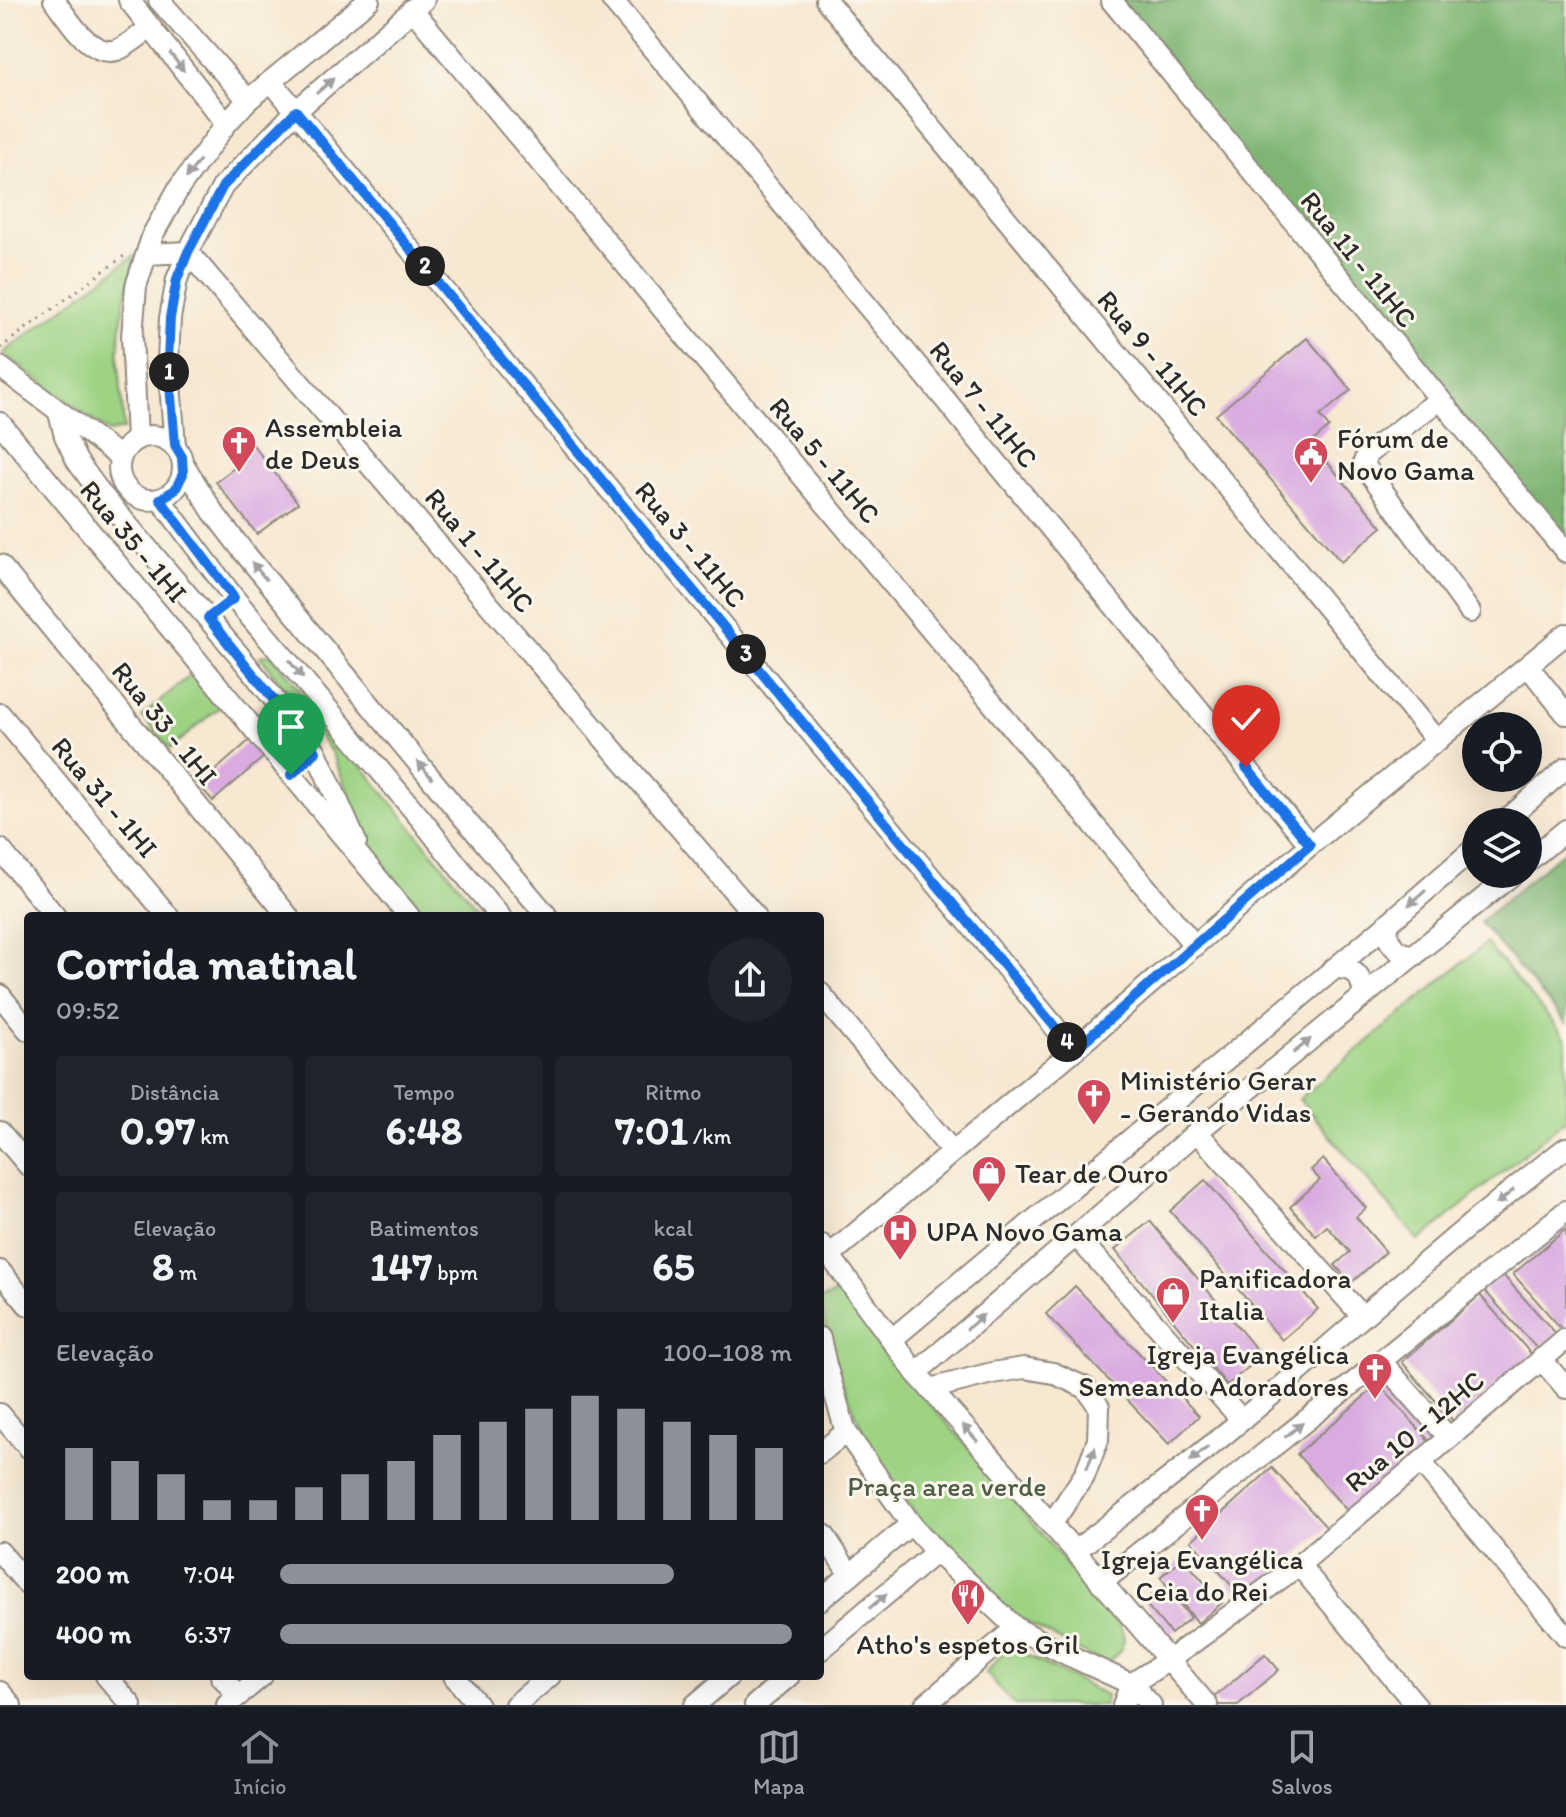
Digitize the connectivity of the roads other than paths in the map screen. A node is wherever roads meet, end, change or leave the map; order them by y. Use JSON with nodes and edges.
{"nodes":[{"id":1,"x":54,"y":0,"type":"edge"},
{"id":2,"x":129,"y":0,"type":"edge"},
{"id":3,"x":159,"y":0,"type":"edge"},
{"id":4,"x":369,"y":0,"type":"edge"},
{"id":5,"x":612,"y":0,"type":"edge"},
{"id":6,"x":826,"y":0,"type":"edge"},
{"id":7,"x":1111,"y":0,"type":"edge"},
{"id":8,"x":418,"y":5,"type":"edge"},
{"id":9,"x":150,"y":28,"type":"junction"},
{"id":10,"x":271,"y":81,"type":"junction"},
{"id":11,"x":248,"y":100,"type":"junction"},
{"id":12,"x":296,"y":111,"type":"junction"},
{"id":13,"x":226,"y":124,"type":"junction"},
{"id":14,"x":188,"y":252,"type":"junction"},
{"id":15,"x":137,"y":253,"type":"junction"},
{"id":16,"x":0,"y":367,"type":"edge"},
{"id":17,"x":1439,"y":400,"type":"junction"},
{"id":18,"x":59,"y":413,"type":"junction"},
{"id":19,"x":0,"y":423,"type":"edge"},
{"id":20,"x":137,"y":438,"type":"junction"},
{"id":21,"x":175,"y":445,"type":"junction"},
{"id":22,"x":120,"y":457,"type":"junction"},
{"id":23,"x":184,"y":465,"type":"junction"},
{"id":24,"x":101,"y":494,"type":"junction"},
{"id":25,"x":160,"y":499,"type":"junction"},
{"id":26,"x":78,"y":517,"type":"junction"},
{"id":27,"x":138,"y":536,"type":"junction"},
{"id":28,"x":1566,"y":552,"type":"edge"},
{"id":29,"x":113,"y":559,"type":"junction"},
{"id":30,"x":0,"y":565,"type":"edge"},
{"id":31,"x":234,"y":598,"type":"junction"},
{"id":32,"x":1470,"y":612,"type":"dead end"},
{"id":33,"x":208,"y":618,"type":"junction"},
{"id":34,"x":1566,"y":634,"type":"edge"},
{"id":35,"x":267,"y":635,"type":"junction"},
{"id":36,"x":239,"y":655,"type":"junction"},
{"id":37,"x":1528,"y":666,"type":"junction"},
{"id":38,"x":0,"y":714,"type":"edge"},
{"id":39,"x":1566,"y":714,"type":"edge"},
{"id":40,"x":1437,"y":741,"type":"junction"},
{"id":41,"x":316,"y":752,"type":"junction"},
{"id":42,"x":1566,"y":768,"type":"edge"},
{"id":43,"x":291,"y":775,"type":"junction"},
{"id":44,"x":452,"y":804,"type":"junction"},
{"id":45,"x":1520,"y":808,"type":"edge"},
{"id":46,"x":427,"y":825,"type":"junction"},
{"id":47,"x":1566,"y":830,"type":"edge"},
{"id":48,"x":1310,"y":845,"type":"junction"},
{"id":49,"x":0,"y":849,"type":"edge"},
{"id":50,"x":1542,"y":850,"type":"edge"},
{"id":51,"x":493,"y":852,"type":"junction"},
{"id":52,"x":1462,"y":859,"type":"edge"},
{"id":53,"x":367,"y":866,"type":"junction"},
{"id":54,"x":463,"y":872,"type":"junction"},
{"id":55,"x":1496,"y":888,"type":"edge"},
{"id":56,"x":52,"y":912,"type":"edge"},
{"id":57,"x":165,"y":912,"type":"edge"},
{"id":58,"x":285,"y":912,"type":"edge"},
{"id":59,"x":406,"y":912,"type":"edge"},
{"id":60,"x":497,"y":912,"type":"edge"},
{"id":61,"x":544,"y":912,"type":"edge"},
{"id":62,"x":752,"y":912,"type":"edge"},
{"id":63,"x":1390,"y":922,"type":"junction"},
{"id":64,"x":1195,"y":946,"type":"junction"},
{"id":65,"x":1415,"y":955,"type":"junction"},
{"id":66,"x":1335,"y":968,"type":"junction"},
{"id":67,"x":0,"y":995,"type":"edge"},
{"id":68,"x":1364,"y":996,"type":"junction"},
{"id":69,"x":824,"y":998,"type":"edge"},
{"id":70,"x":24,"y":1025,"type":"edge"},
{"id":71,"x":1074,"y":1050,"type":"junction"},
{"id":72,"x":0,"y":1132,"type":"edge"},
{"id":73,"x":1197,"y":1132,"type":"junction"},
{"id":74,"x":1566,"y":1148,"type":"edge"},
{"id":75,"x":952,"y":1151,"type":"junction"},
{"id":76,"x":24,"y":1160,"type":"edge"},
{"id":77,"x":1566,"y":1171,"type":"edge"},
{"id":78,"x":1535,"y":1172,"type":"junction"},
{"id":79,"x":1566,"y":1211,"type":"edge"},
{"id":80,"x":1076,"y":1236,"type":"junction"},
{"id":81,"x":824,"y":1250,"type":"edge"},
{"id":82,"x":824,"y":1252,"type":"edge"},
{"id":83,"x":0,"y":1271,"type":"edge"},
{"id":84,"x":24,"y":1300,"type":"edge"},
{"id":85,"x":1362,"y":1316,"type":"junction"},
{"id":86,"x":1566,"y":1339,"type":"edge"},
{"id":87,"x":891,"y":1340,"type":"junction"},
{"id":88,"x":1541,"y":1359,"type":"junction"},
{"id":89,"x":1381,"y":1361,"type":"junction"},
{"id":90,"x":824,"y":1370,"type":"edge"},
{"id":91,"x":923,"y":1381,"type":"junction"},
{"id":92,"x":1566,"y":1388,"type":"edge"},
{"id":93,"x":0,"y":1414,"type":"edge"},
{"id":94,"x":1242,"y":1420,"type":"junction"},
{"id":95,"x":846,"y":1432,"type":"junction"},
{"id":96,"x":1449,"y":1438,"type":"junction"},
{"id":97,"x":24,"y":1442,"type":"edge"},
{"id":98,"x":824,"y":1450,"type":"edge"},
{"id":99,"x":1421,"y":1462,"type":"junction"},
{"id":100,"x":911,"y":1524,"type":"junction"},
{"id":101,"x":1051,"y":1525,"type":"junction"},
{"id":102,"x":824,"y":1535,"type":"dead end"},
{"id":103,"x":1075,"y":1551,"type":"junction"},
{"id":104,"x":0,"y":1552,"type":"edge"},
{"id":105,"x":936,"y":1552,"type":"junction"},
{"id":106,"x":1299,"y":1565,"type":"junction"},
{"id":107,"x":850,"y":1575,"type":"junction"},
{"id":108,"x":24,"y":1580,"type":"edge"},
{"id":109,"x":1101,"y":1583,"type":"junction"},
{"id":110,"x":824,"y":1597,"type":"edge"},
{"id":111,"x":1016,"y":1628,"type":"junction"},
{"id":112,"x":1566,"y":1636,"type":"edge"},
{"id":113,"x":824,"y":1647,"type":"edge"},
{"id":114,"x":1169,"y":1660,"type":"junction"},
{"id":115,"x":109,"y":1680,"type":"edge"},
{"id":116,"x":223,"y":1680,"type":"edge"},
{"id":117,"x":257,"y":1680,"type":"edge"},
{"id":118,"x":457,"y":1680,"type":"edge"},
{"id":119,"x":545,"y":1680,"type":"edge"},
{"id":120,"x":724,"y":1680,"type":"edge"},
{"id":121,"x":784,"y":1680,"type":"edge"},
{"id":122,"x":1131,"y":1684,"type":"junction"},
{"id":123,"x":0,"y":1692,"type":"edge"},
{"id":124,"x":232,"y":1701,"type":"edge"},
{"id":125,"x":11,"y":1705,"type":"edge"},
{"id":126,"x":131,"y":1705,"type":"edge"},
{"id":127,"x":478,"y":1705,"type":"edge"},
{"id":128,"x":515,"y":1705,"type":"edge"},
{"id":129,"x":695,"y":1705,"type":"edge"},
{"id":130,"x":755,"y":1705,"type":"edge"},
{"id":131,"x":925,"y":1705,"type":"edge"},
{"id":132,"x":1123,"y":1705,"type":"edge"},
{"id":133,"x":1151,"y":1705,"type":"edge"},
{"id":134,"x":1207,"y":1705,"type":"edge"},
{"id":135,"x":1416,"y":1705,"type":"edge"}],
"edges":[{"from":1,"to":9,"type":"street"},
{"from":2,"to":9,"type":"street"},
{"from":3,"to":11,"type":"street"},
{"from":4,"to":10,"type":"street"},
{"from":5,"to":48,"type":"street","name":"Rua 7 - 11HC"},
{"from":6,"to":40,"type":"street","name":"Rua 9 - 11HC"},
{"from":7,"to":17,"type":"street","name":"Rua 11 - 11HC"},
{"from":12,"to":8,"type":"street","one_way":true},
{"from":8,"to":64,"type":"street","name":"Rua 5 - 11HC"},
{"from":9,"to":13,"type":"street","one_way":true},
{"from":10,"to":11,"type":"street"},
{"from":10,"to":12,"type":"street","name":"Rua 3 - 11HC"},
{"from":11,"to":13,"type":"street"},
{"from":12,"to":14,"type":"street"},
{"from":12,"to":71,"type":"street","name":"Rua 3 - 11HC"},
{"from":13,"to":15,"type":"street","one_way":true},
{"from":14,"to":15,"type":"street"},
{"from":14,"to":21,"type":"street"},
{"from":14,"to":62,"type":"street","name":"Rua 1 - 11HC"},
{"from":15,"to":20,"type":"street"},
{"from":16,"to":18,"type":"street"},
{"from":17,"to":28,"type":"street","name":"Rua 11 - 11HC"},
{"from":17,"to":32,"type":"street"},
{"from":18,"to":22,"type":"street"},
{"from":18,"to":24,"type":"street"},
{"from":19,"to":26,"type":"street","name":"Rua 35 - 1HI"},
{"from":20,"to":21,"type":"street"},
{"from":20,"to":22,"type":"street"},
{"from":21,"to":23,"type":"street"},
{"from":22,"to":25,"type":"street"},
{"from":23,"to":25,"type":"street"},
{"from":44,"to":23,"type":"street","one_way":true},
{"from":24,"to":26,"type":"street"},
{"from":24,"to":27,"type":"street"},
{"from":25,"to":31,"type":"street"},
{"from":26,"to":29,"type":"street","name":"Rua 35 - 1HI"},
{"from":27,"to":29,"type":"street"},
{"from":27,"to":33,"type":"street"},
{"from":29,"to":43,"type":"street","name":"Rua 35 - 1HI"},
{"from":30,"to":58,"type":"street","name":"Rua 33 - 1HI"},
{"from":31,"to":33,"type":"street"},
{"from":31,"to":35,"type":"street"},
{"from":33,"to":36,"type":"street"},
{"from":34,"to":37,"type":"street"},
{"from":35,"to":36,"type":"street"},
{"from":35,"to":46,"type":"street","one_way":true},
{"from":36,"to":41,"type":"street"},
{"from":37,"to":39,"type":"street"},
{"from":37,"to":40,"type":"street"},
{"from":38,"to":57,"type":"street","name":"Rua 31 - 1HI"},
{"from":40,"to":48,"type":"street"},
{"from":41,"to":43,"type":"street"},
{"from":41,"to":53,"type":"street"},
{"from":42,"to":45,"type":"street"},
{"from":43,"to":53,"type":"street","name":"Rua 35 - 1HI"},
{"from":44,"to":46,"type":"street"},
{"from":44,"to":51,"type":"street"},
{"from":46,"to":54,"type":"street"},
{"from":47,"to":50,"type":"street"},
{"from":48,"to":64,"type":"street"},
{"from":49,"to":56,"type":"street"},
{"from":51,"to":54,"type":"street"},
{"from":51,"to":61,"type":"street"},
{"from":52,"to":63,"type":"street","one_way":true},
{"from":53,"to":59,"type":"street","name":"Rua 35 - 1HI"},
{"from":54,"to":60,"type":"street"},
{"from":55,"to":65,"type":"street"},
{"from":63,"to":65,"type":"street"},
{"from":63,"to":66,"type":"street"},
{"from":64,"to":71,"type":"street"},
{"from":65,"to":68,"type":"street"},
{"from":66,"to":68,"type":"street"},
{"from":66,"to":87,"type":"street"},
{"from":67,"to":70,"type":"street"},
{"from":73,"to":68,"type":"street","one_way":true},
{"from":69,"to":75,"type":"street"},
{"from":71,"to":75,"type":"street"},
{"from":72,"to":76,"type":"street"},
{"from":73,"to":80,"type":"street"},
{"from":73,"to":85,"type":"street"},
{"from":74,"to":78,"type":"street"},
{"from":75,"to":81,"type":"street"},
{"from":77,"to":78,"type":"street"},
{"from":78,"to":85,"type":"street","one_way":true},
{"from":79,"to":89,"type":"street"},
{"from":91,"to":80,"type":"street","one_way":true},
{"from":80,"to":94,"type":"street"},
{"from":82,"to":87,"type":"street"},
{"from":83,"to":84,"type":"street"},
{"from":85,"to":94,"type":"street"},
{"from":86,"to":88,"type":"street","name":"Rua 10 - 12HC"},
{"from":87,"to":91,"type":"street"},
{"from":88,"to":92,"type":"street"},
{"from":88,"to":96,"type":"street","name":"Rua 10 - 12HC"},
{"from":89,"to":96,"type":"street"},
{"from":109,"to":89,"type":"street","one_way":true},
{"from":90,"to":95,"type":"street"},
{"from":101,"to":91,"type":"street","one_way":true},
{"from":101,"to":91,"type":"street","one_way":true},
{"from":93,"to":97,"type":"street"},
{"from":94,"to":103,"type":"street","one_way":true},
{"from":95,"to":98,"type":"street"},
{"from":95,"to":100,"type":"street"},
{"from":96,"to":99,"type":"street","name":"Rua 10 - 12HC"},
{"from":99,"to":106,"type":"street","name":"Rua 10 - 12HC"},
{"from":99,"to":112,"type":"street"},
{"from":100,"to":105,"type":"street"},
{"from":100,"to":107,"type":"street"},
{"from":101,"to":103,"type":"street"},
{"from":102,"to":107,"type":"street"},
{"from":103,"to":109,"type":"street"},
{"from":104,"to":108,"type":"street"},
{"from":105,"to":111,"type":"street"},
{"from":113,"to":105,"type":"street","one_way":true},
{"from":106,"to":114,"type":"street","name":"Rua 10 - 12HC"},
{"from":106,"to":135,"type":"street"},
{"from":107,"to":110,"type":"street"},
{"from":109,"to":114,"type":"street"},
{"from":111,"to":122,"type":"street"},
{"from":111,"to":131,"type":"street"},
{"from":114,"to":122,"type":"street","name":"Rua 10 - 12HC"},
{"from":114,"to":134,"type":"street"},
{"from":115,"to":126,"type":"street"},
{"from":116,"to":124,"type":"street"},
{"from":117,"to":124,"type":"street"},
{"from":118,"to":127,"type":"street"},
{"from":119,"to":128,"type":"street"},
{"from":120,"to":129,"type":"street"},
{"from":121,"to":130,"type":"street"},
{"from":122,"to":132,"type":"street"},
{"from":122,"to":133,"type":"street"},
{"from":123,"to":125,"type":"street"}]}
